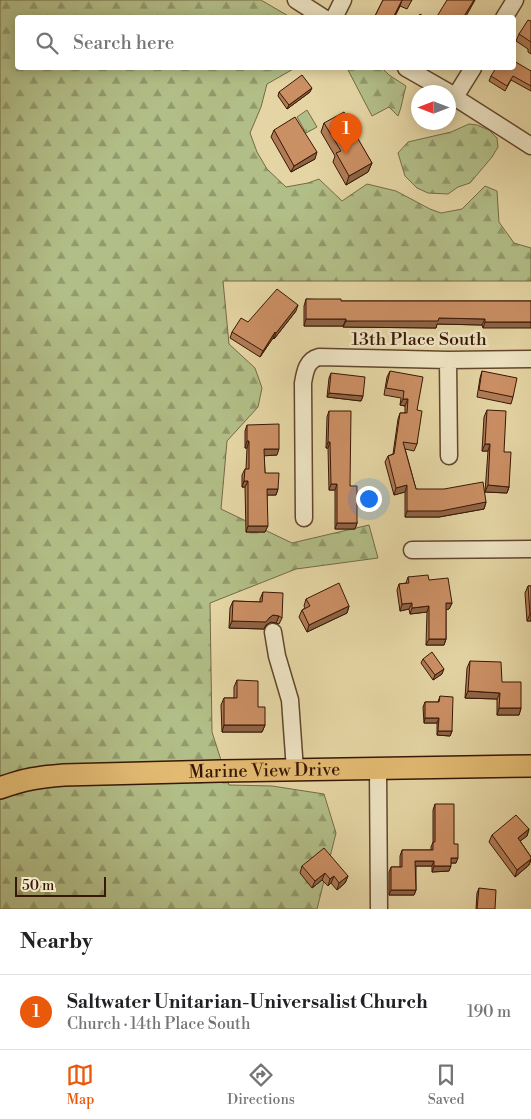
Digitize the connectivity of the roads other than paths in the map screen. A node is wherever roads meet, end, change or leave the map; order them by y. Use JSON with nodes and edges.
{"nodes":[{"id":1,"x":296,"y":0,"type":"edge"},
{"id":2,"x":343,"y":0,"type":"edge"},
{"id":3,"x":515,"y":0,"type":"edge"},
{"id":4,"x":319,"y":15,"type":"edge"},
{"id":5,"x":336,"y":15,"type":"edge"},
{"id":6,"x":506,"y":15,"type":"edge"},
{"id":7,"x":409,"y":70,"type":"edge"},
{"id":8,"x":471,"y":70,"type":"edge"},
{"id":9,"x":435,"y":85,"type":"edge"},
{"id":10,"x":456,"y":87,"type":"edge"},
{"id":11,"x":456,"y":98,"type":"edge"},
{"id":12,"x":531,"y":146,"type":"edge"},
{"id":13,"x":531,"y":359,"type":"edge"},
{"id":14,"x":448,"y":360,"type":"junction"},
{"id":15,"x":449,"y":456,"type":"dead end"},
{"id":16,"x":304,"y":518,"type":"dead end"},
{"id":17,"x":531,"y":548,"type":"edge"},
{"id":18,"x":412,"y":550,"type":"dead end"},
{"id":19,"x":273,"y":632,"type":"dead end"},
{"id":20,"x":531,"y":766,"type":"edge"},
{"id":21,"x":378,"y":768,"type":"junction"},
{"id":22,"x":295,"y":770,"type":"junction"},
{"id":23,"x":0,"y":788,"type":"edge"},
{"id":24,"x":380,"y":909,"type":"edge"}],
"edges":[{"from":1,"to":4,"type":"street"},
{"from":2,"to":5,"type":"street"},
{"from":3,"to":6,"type":"street"},
{"from":7,"to":9,"type":"street"},
{"from":8,"to":10,"type":"street"},
{"from":11,"to":12,"type":"street"},
{"from":13,"to":14,"type":"street","name":"13th Place South"},
{"from":14,"to":15,"type":"street"},
{"from":14,"to":16,"type":"street","name":"13th Place South"},
{"from":17,"to":18,"type":"street"},
{"from":19,"to":22,"type":"street"},
{"from":20,"to":21,"type":"main road","name":"Marine View Drive"},
{"from":21,"to":22,"type":"main road","name":"Marine View Drive"},
{"from":21,"to":24,"type":"street"},
{"from":22,"to":23,"type":"main road","name":"Marine View Drive"}]}
